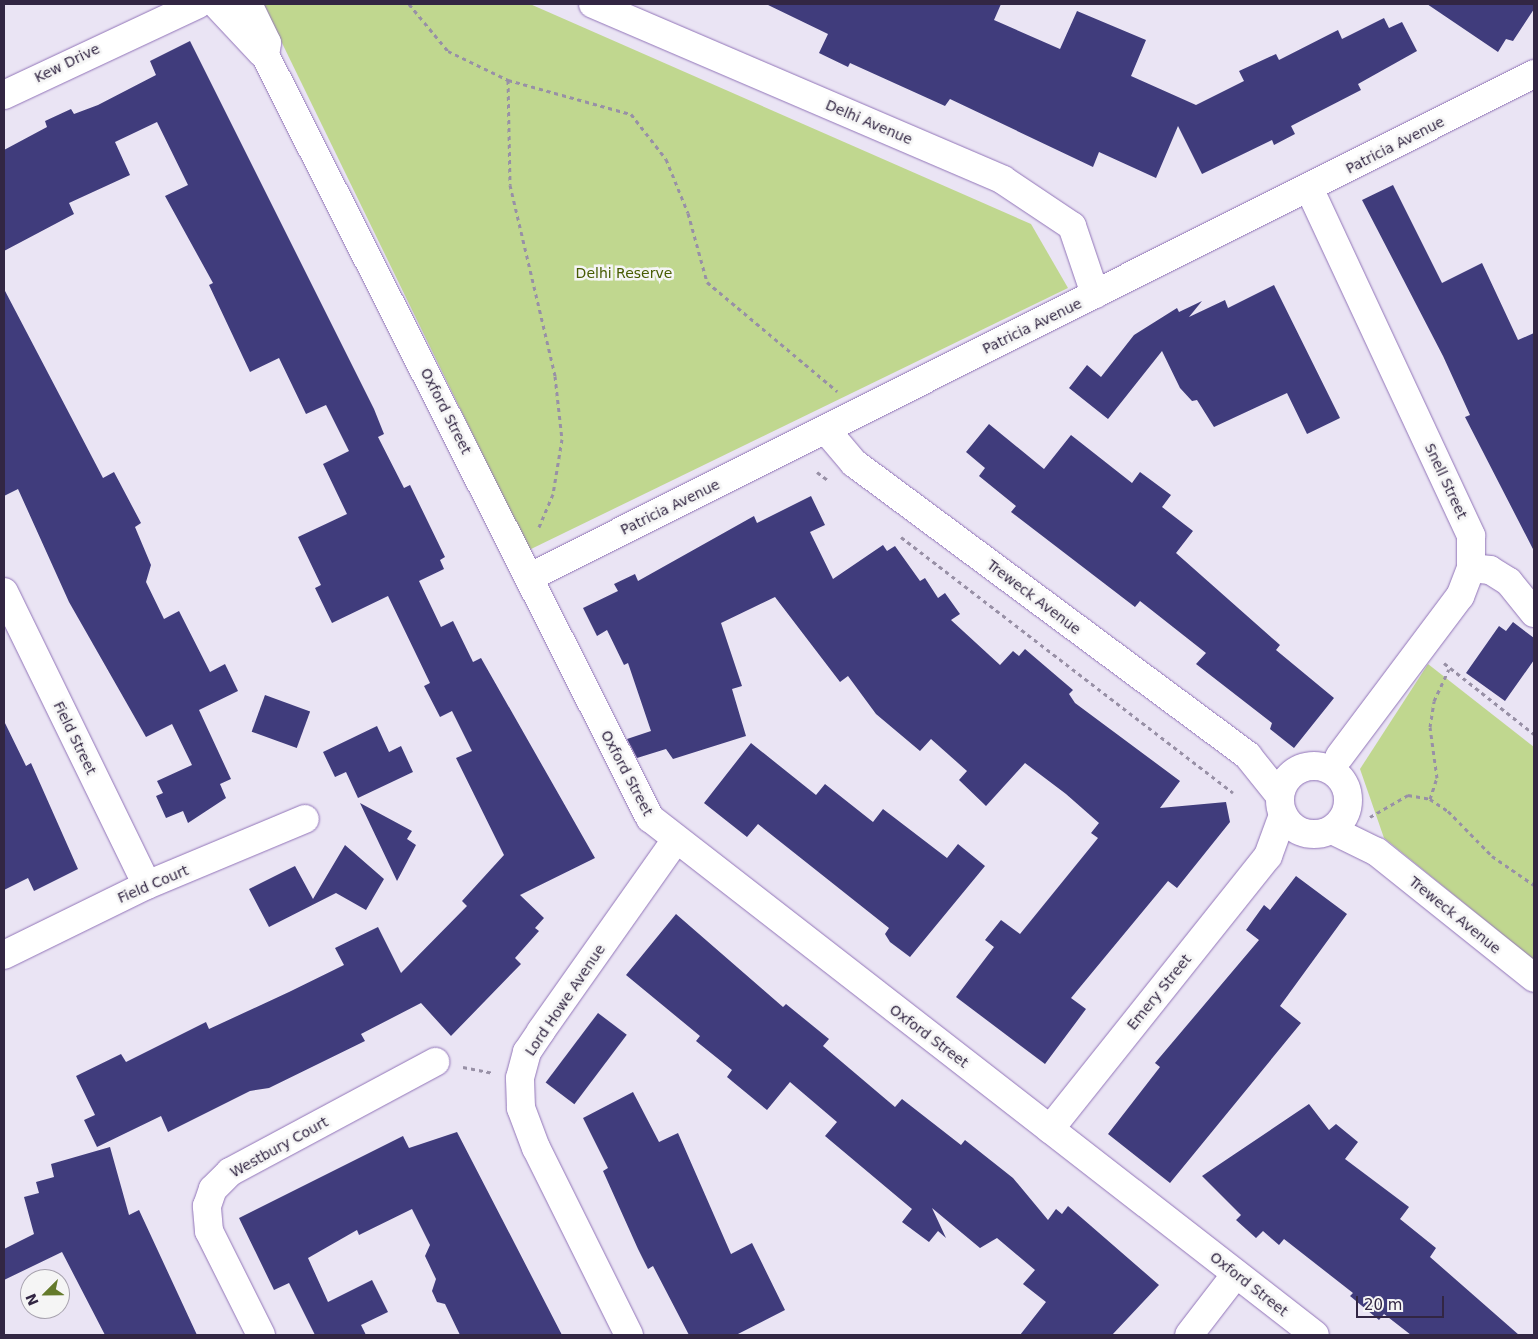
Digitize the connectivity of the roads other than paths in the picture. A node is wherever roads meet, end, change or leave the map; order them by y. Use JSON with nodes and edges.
{"nodes":[{"id":1,"x":152,"y":4,"type":"edge"},
{"id":2,"x":198,"y":4,"type":"edge"},
{"id":3,"x":216,"y":4,"type":"edge"},
{"id":4,"x":248,"y":4,"type":"edge"},
{"id":5,"x":593,"y":4,"type":"edge"},
{"id":6,"x":131,"y":32,"type":"junction"},
{"id":7,"x":265,"y":55,"type":"junction"},
{"id":8,"x":1534,"y":74,"type":"edge"},
{"id":9,"x":4,"y":95,"type":"edge"},
{"id":10,"x":1309,"y":188,"type":"junction"},
{"id":11,"x":1095,"y":294,"type":"junction"},
{"id":12,"x":826,"y":430,"type":"junction"},
{"id":13,"x":1471,"y":568,"type":"junction"},
{"id":14,"x":530,"y":577,"type":"junction"},
{"id":15,"x":4,"y":592,"type":"edge"},
{"id":16,"x":1534,"y":614,"type":"edge"},
{"id":17,"x":1248,"y":756,"type":"junction"},
{"id":18,"x":1339,"y":757,"type":"dead end"},
{"id":19,"x":1295,"y":772,"type":"junction"},
{"id":20,"x":1282,"y":805,"type":"junction"},
{"id":21,"x":1354,"y":817,"type":"junction"},
{"id":22,"x":305,"y":819,"type":"dead end"},
{"id":23,"x":1319,"y":832,"type":"junction"},
{"id":24,"x":675,"y":841,"type":"junction"},
{"id":25,"x":1377,"y":852,"type":"junction"},
{"id":26,"x":1268,"y":856,"type":"junction"},
{"id":27,"x":147,"y":885,"type":"junction"},
{"id":28,"x":4,"y":955,"type":"edge"},
{"id":29,"x":1534,"y":978,"type":"edge"},
{"id":30,"x":435,"y":1062,"type":"road end"},
{"id":31,"x":1050,"y":1129,"type":"junction"},
{"id":32,"x":1236,"y":1274,"type":"junction"},
{"id":33,"x":260,"y":1335,"type":"edge"},
{"id":34,"x":629,"y":1335,"type":"edge"},
{"id":35,"x":1189,"y":1335,"type":"edge"},
{"id":36,"x":1315,"y":1335,"type":"edge"}],
"edges":[{"from":1,"to":6,"type":"street"},
{"from":2,"to":6,"type":"street","name":"Kew Drive"},
{"from":3,"to":7,"type":"street","name":"Oxford Street"},
{"from":4,"to":7,"type":"street","name":"Oxford Street"},
{"from":5,"to":11,"type":"street","name":"Delhi Avenue"},
{"from":6,"to":9,"type":"street","name":"Kew Drive"},
{"from":7,"to":14,"type":"street","name":"Oxford Street"},
{"from":8,"to":10,"type":"street","name":"Patricia Avenue"},
{"from":10,"to":11,"type":"street","name":"Patricia Avenue"},
{"from":10,"to":13,"type":"street","name":"Snell Street"},
{"from":11,"to":12,"type":"street","name":"Patricia Avenue"},
{"from":12,"to":14,"type":"street","name":"Patricia Avenue"},
{"from":12,"to":17,"type":"street","name":"Treweck Avenue"},
{"from":13,"to":16,"type":"street"},
{"from":13,"to":18,"type":"street","name":"Snell Street"},
{"from":14,"to":24,"type":"street","name":"Oxford Street"},
{"from":15,"to":27,"type":"street","name":"Field Street"},
{"from":17,"to":19,"type":"street","name":"Treweck Avenue"},
{"from":17,"to":20,"type":"street","name":"Treweck Avenue"},
{"from":19,"to":20,"type":"street"},
{"from":19,"to":21,"type":"street"},
{"from":20,"to":23,"type":"street"},
{"from":20,"to":26,"type":"street","name":"Emery Street"},
{"from":21,"to":23,"type":"street"},
{"from":21,"to":25,"type":"street","name":"Treweck Avenue"},
{"from":22,"to":27,"type":"street","name":"Field Court"},
{"from":23,"to":25,"type":"street","name":"Treweck Avenue"},
{"from":23,"to":26,"type":"street","name":"Emery Street"},
{"from":24,"to":31,"type":"street","name":"Oxford Street"},
{"from":24,"to":34,"type":"street","name":"Lord Howe Avenue"},
{"from":25,"to":29,"type":"street","name":"Treweck Avenue"},
{"from":26,"to":31,"type":"street","name":"Emery Street"},
{"from":27,"to":28,"type":"street","name":"Field Court"},
{"from":30,"to":33,"type":"street","name":"Westbury Court"},
{"from":31,"to":32,"type":"street","name":"Oxford Street"},
{"from":32,"to":35,"type":"street"},
{"from":32,"to":36,"type":"street","name":"Oxford Street"}]}
